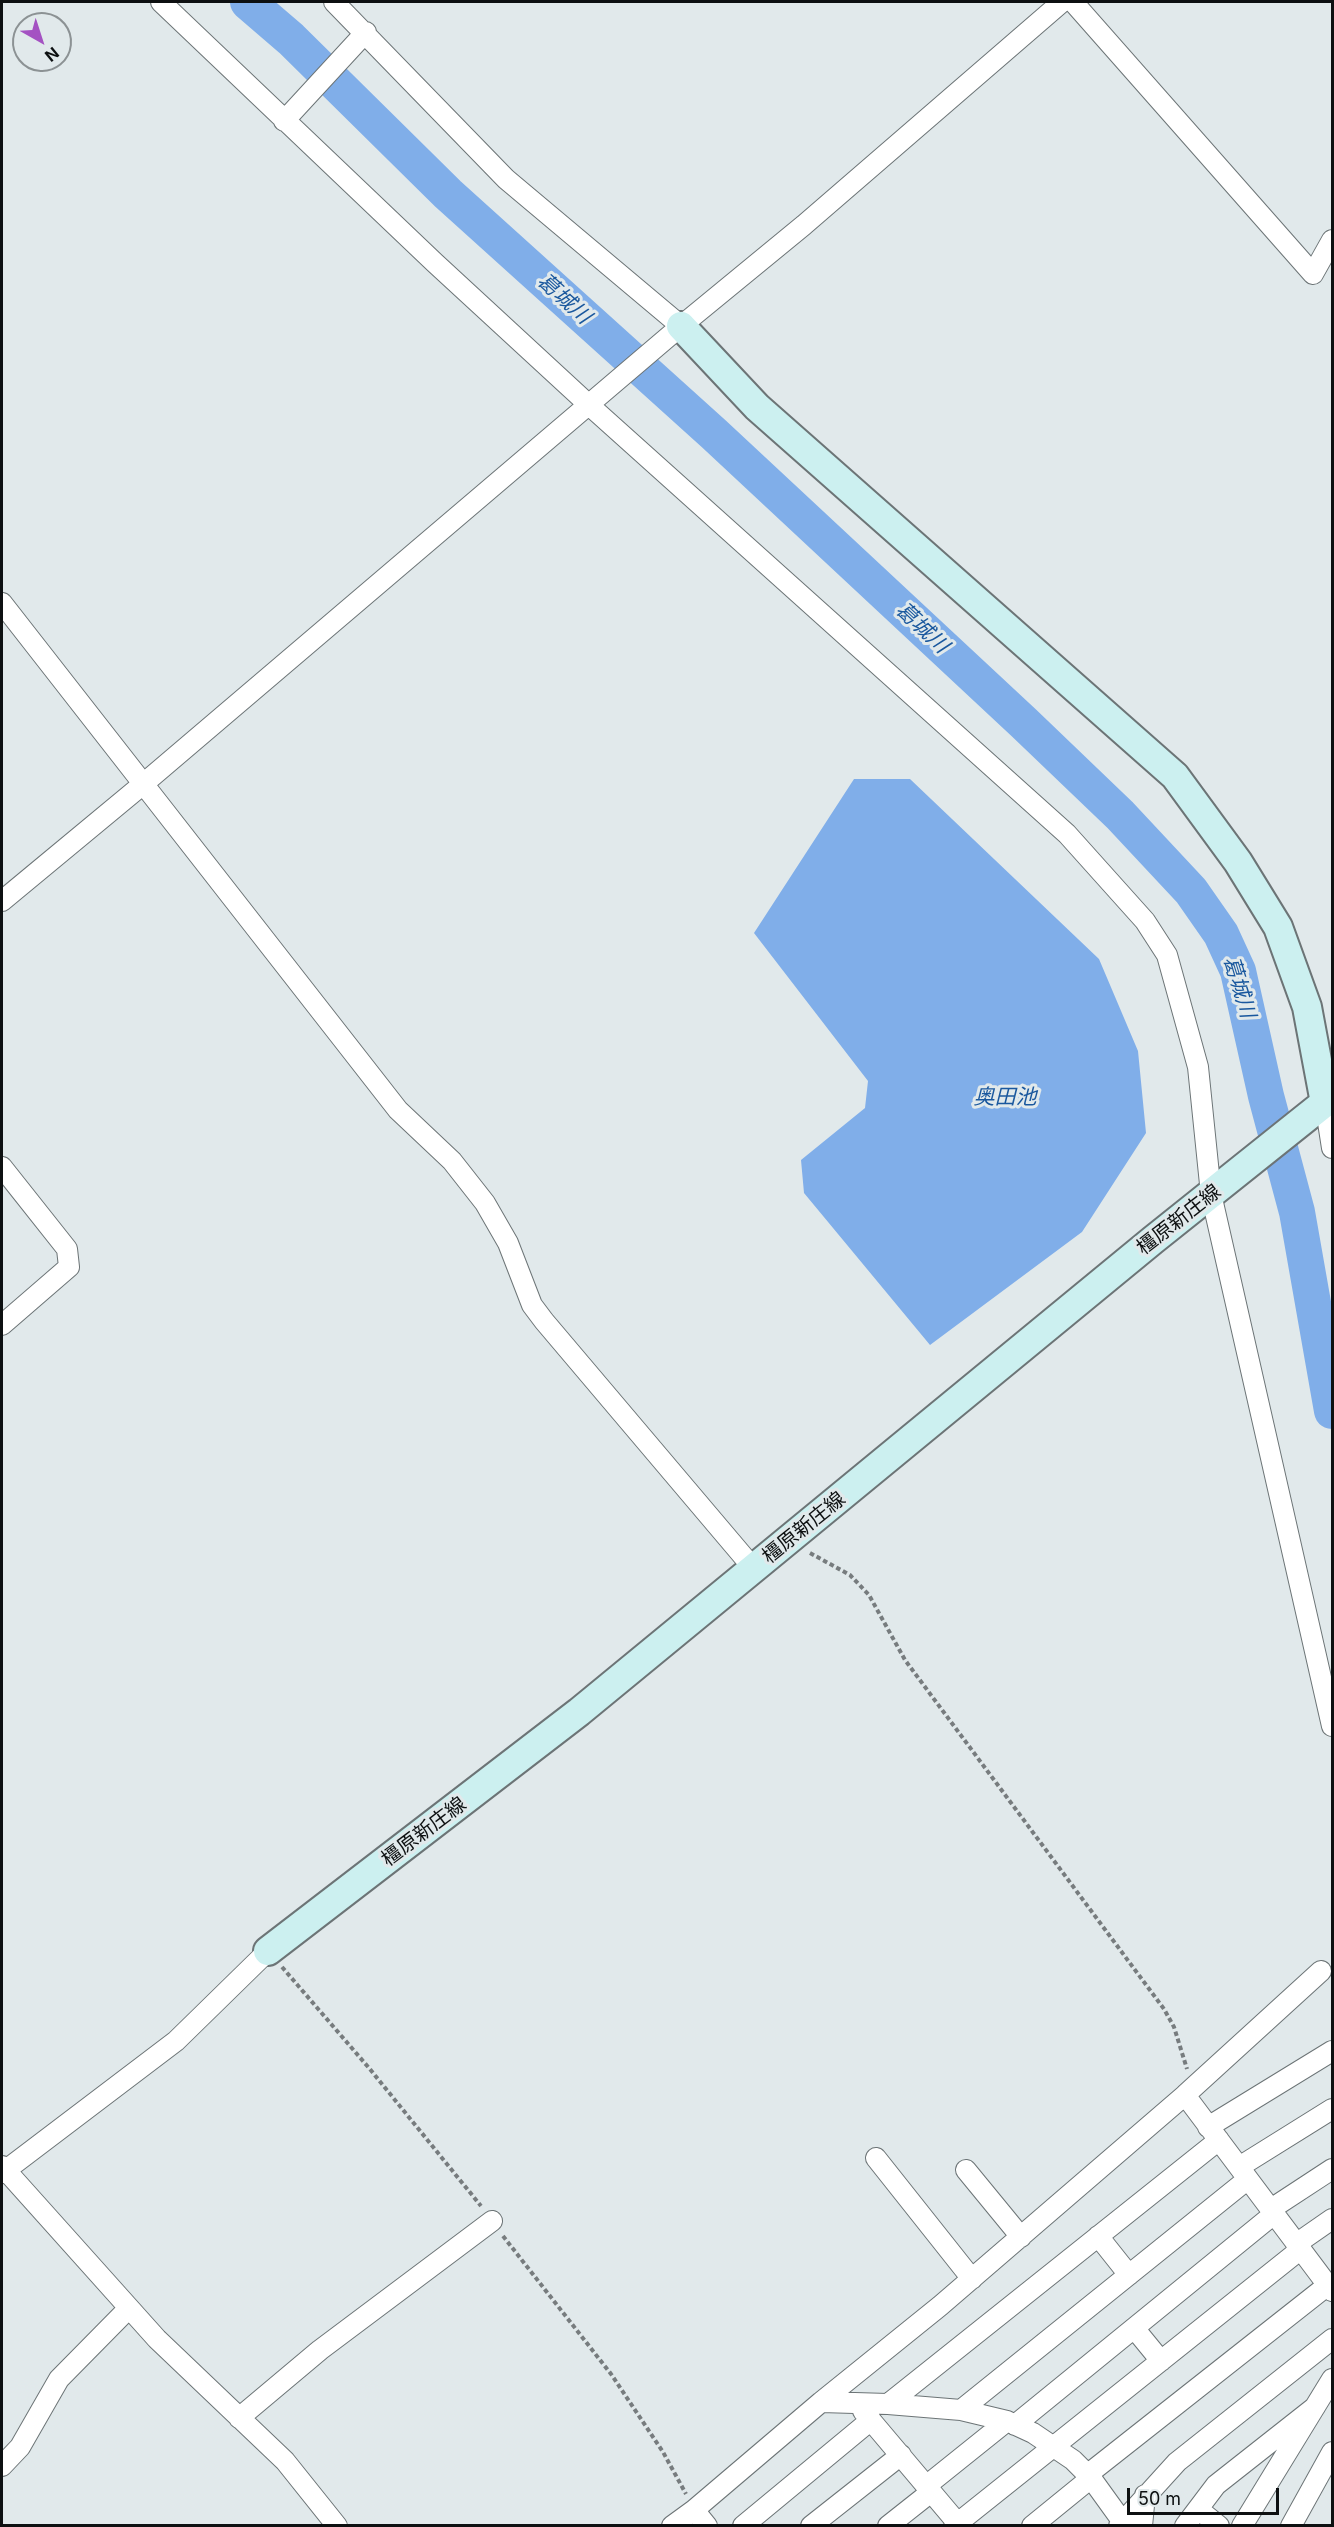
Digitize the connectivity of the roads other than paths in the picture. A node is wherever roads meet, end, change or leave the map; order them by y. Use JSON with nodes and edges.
{"nodes":[{"id":1,"x":150,"y":2,"type":"edge"},
{"id":2,"x":334,"y":2,"type":"edge"},
{"id":3,"x":1062,"y":2,"type":"edge"},
{"id":4,"x":1072,"y":2,"type":"edge"},
{"id":5,"x":167,"y":8,"type":"edge"},
{"id":6,"x":360,"y":39,"type":"junction"},
{"id":7,"x":289,"y":115,"type":"junction"},
{"id":8,"x":1332,"y":240,"type":"edge"},
{"id":9,"x":675,"y":332,"type":"junction"},
{"id":10,"x":593,"y":402,"type":"junction"},
{"id":11,"x":2,"y":603,"type":"edge"},
{"id":12,"x":142,"y":785,"type":"junction"},
{"id":13,"x":2,"y":901,"type":"edge"},
{"id":14,"x":1324,"y":1104,"type":"edge"},
{"id":15,"x":1332,"y":1148,"type":"edge"},
{"id":16,"x":2,"y":1167,"type":"edge"},
{"id":17,"x":1211,"y":1194,"type":"junction"},
{"id":18,"x":2,"y":1325,"type":"edge"},
{"id":19,"x":754,"y":1569,"type":"junction"},
{"id":20,"x":1332,"y":1726,"type":"edge"},
{"id":21,"x":268,"y":1951,"type":"joint"},
{"id":22,"x":1322,"y":1971,"type":"dead end"},
{"id":23,"x":1332,"y":2051,"type":"edge"},
{"id":24,"x":1188,"y":2092,"type":"junction"},
{"id":25,"x":1332,"y":2109,"type":"edge"},
{"id":26,"x":1213,"y":2134,"type":"junction"},
{"id":27,"x":876,"y":2158,"type":"dead end"},
{"id":28,"x":1332,"y":2169,"type":"edge"},
{"id":29,"x":3,"y":2170,"type":"edge"},
{"id":30,"x":966,"y":2170,"type":"dead end"},
{"id":31,"x":1243,"y":2173,"type":"junction"},
{"id":32,"x":1272,"y":2212,"type":"junction"},
{"id":33,"x":1332,"y":2219,"type":"edge"},
{"id":34,"x":492,"y":2221,"type":"dead end"},
{"id":35,"x":1098,"y":2236,"type":"junction"},
{"id":36,"x":1021,"y":2237,"type":"junction"},
{"id":37,"x":1299,"y":2246,"type":"junction"},
{"id":38,"x":1129,"y":2275,"type":"junction"},
{"id":39,"x":972,"y":2279,"type":"junction"},
{"id":40,"x":1329,"y":2282,"type":"edge"},
{"id":41,"x":129,"y":2308,"type":"junction"},
{"id":42,"x":1134,"y":2328,"type":"junction"},
{"id":43,"x":1332,"y":2339,"type":"edge"},
{"id":44,"x":1161,"y":2361,"type":"junction"},
{"id":45,"x":1332,"y":2379,"type":"edge"},
{"id":46,"x":821,"y":2402,"type":"junction"},
{"id":47,"x":857,"y":2403,"type":"junction"},
{"id":48,"x":888,"y":2404,"type":"junction"},
{"id":49,"x":1315,"y":2407,"type":"junction"},
{"id":50,"x":962,"y":2410,"type":"junction"},
{"id":51,"x":239,"y":2418,"type":"junction"},
{"id":52,"x":871,"y":2420,"type":"junction"},
{"id":53,"x":1011,"y":2423,"type":"junction"},
{"id":54,"x":1055,"y":2446,"type":"junction"},
{"id":55,"x":1332,"y":2452,"type":"edge"},
{"id":56,"x":901,"y":2456,"type":"junction"},
{"id":57,"x":2,"y":2466,"type":"edge"},
{"id":58,"x":1089,"y":2476,"type":"junction"},
{"id":59,"x":929,"y":2489,"type":"junction"},
{"id":60,"x":1145,"y":2495,"type":"junction"},
{"id":61,"x":1198,"y":2509,"type":"junction"},
{"id":62,"x":694,"y":2510,"type":"junction"},
{"id":63,"x":1120,"y":2523,"type":"edge"},
{"id":64,"x":1246,"y":2524,"type":"edge"},
{"id":65,"x":957,"y":2525,"type":"edge"},
{"id":66,"x":337,"y":2526,"type":"edge"},
{"id":67,"x":672,"y":2526,"type":"edge"},
{"id":68,"x":707,"y":2526,"type":"edge"},
{"id":69,"x":742,"y":2526,"type":"edge"},
{"id":70,"x":811,"y":2526,"type":"edge"},
{"id":71,"x":888,"y":2526,"type":"edge"},
{"id":72,"x":1032,"y":2526,"type":"edge"},
{"id":73,"x":1142,"y":2526,"type":"edge"},
{"id":74,"x":1185,"y":2526,"type":"edge"},
{"id":75,"x":1219,"y":2526,"type":"edge"},
{"id":76,"x":1291,"y":2526,"type":"edge"}],
"edges":[{"from":1,"to":5,"type":"street"},
{"from":2,"to":6,"type":"street"},
{"from":3,"to":9,"type":"street"},
{"from":4,"to":8,"type":"street"},
{"from":5,"to":7,"type":"street"},
{"from":6,"to":7,"type":"street"},
{"from":6,"to":9,"type":"street"},
{"from":7,"to":10,"type":"street"},
{"from":9,"to":10,"type":"street"},
{"from":9,"to":14,"type":"main road"},
{"from":10,"to":12,"type":"street"},
{"from":10,"to":17,"type":"street"},
{"from":11,"to":12,"type":"street"},
{"from":12,"to":13,"type":"street"},
{"from":12,"to":19,"type":"street"},
{"from":14,"to":15,"type":"street"},
{"from":14,"to":17,"type":"main road","name":"橿原新庄線"},
{"from":16,"to":18,"type":"street"},
{"from":17,"to":19,"type":"main road","name":"橿原新庄線"},
{"from":17,"to":20,"type":"street"},
{"from":19,"to":21,"type":"main road","name":"橿原新庄線"},
{"from":21,"to":29,"type":"street"},
{"from":22,"to":24,"type":"street"},
{"from":23,"to":26,"type":"street"},
{"from":24,"to":26,"type":"street"},
{"from":24,"to":36,"type":"street"},
{"from":25,"to":31,"type":"street"},
{"from":26,"to":31,"type":"street"},
{"from":26,"to":35,"type":"street"},
{"from":27,"to":39,"type":"street"},
{"from":28,"to":32,"type":"street"},
{"from":29,"to":41,"type":"street"},
{"from":30,"to":36,"type":"street"},
{"from":31,"to":32,"type":"street"},
{"from":31,"to":38,"type":"street"},
{"from":32,"to":37,"type":"street"},
{"from":32,"to":42,"type":"street"},
{"from":33,"to":37,"type":"street"},
{"from":34,"to":51,"type":"street"},
{"from":35,"to":38,"type":"street"},
{"from":35,"to":48,"type":"street"},
{"from":36,"to":39,"type":"street"},
{"from":37,"to":40,"type":"street"},
{"from":37,"to":44,"type":"street"},
{"from":38,"to":50,"type":"street"},
{"from":39,"to":46,"type":"street"},
{"from":40,"to":58,"type":"street"},
{"from":41,"to":51,"type":"street"},
{"from":41,"to":57,"type":"street"},
{"from":42,"to":44,"type":"street"},
{"from":42,"to":53,"type":"street"},
{"from":43,"to":60,"type":"street"},
{"from":44,"to":54,"type":"street"},
{"from":45,"to":49,"type":"street"},
{"from":46,"to":47,"type":"street"},
{"from":46,"to":62,"type":"street"},
{"from":47,"to":48,"type":"street"},
{"from":47,"to":52,"type":"street"},
{"from":48,"to":50,"type":"street"},
{"from":49,"to":61,"type":"street"},
{"from":49,"to":64,"type":"street"},
{"from":50,"to":53,"type":"street"},
{"from":51,"to":66,"type":"street"},
{"from":52,"to":56,"type":"street"},
{"from":52,"to":69,"type":"street"},
{"from":53,"to":54,"type":"street"},
{"from":53,"to":59,"type":"street"},
{"from":54,"to":58,"type":"street"},
{"from":54,"to":65,"type":"street"},
{"from":55,"to":76,"type":"street"},
{"from":56,"to":59,"type":"street"},
{"from":56,"to":70,"type":"street"},
{"from":58,"to":63,"type":"street"},
{"from":58,"to":72,"type":"street"},
{"from":59,"to":65,"type":"street"},
{"from":59,"to":71,"type":"street"},
{"from":60,"to":63,"type":"street"},
{"from":60,"to":73,"type":"street"},
{"from":61,"to":74,"type":"street"},
{"from":61,"to":75,"type":"street"},
{"from":62,"to":67,"type":"street"},
{"from":62,"to":68,"type":"street"}]}
